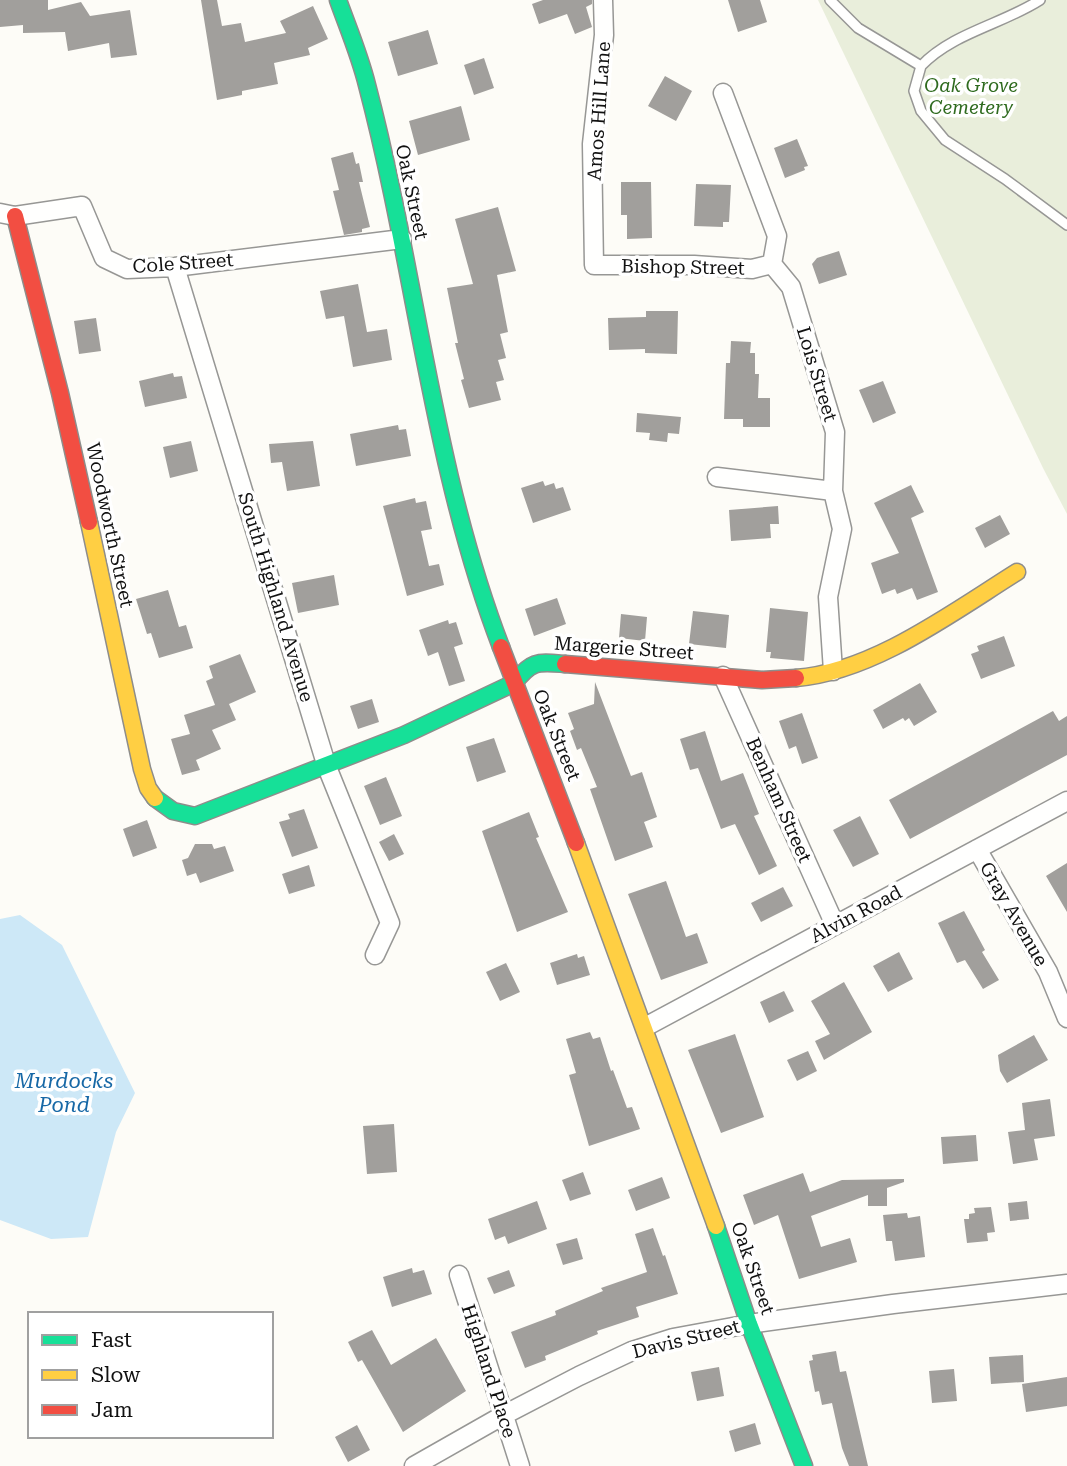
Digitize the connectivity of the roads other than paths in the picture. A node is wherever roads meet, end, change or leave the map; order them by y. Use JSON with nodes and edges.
{"nodes":[{"id":1,"x":338,"y":0,"type":"edge"},
{"id":2,"x":603,"y":0,"type":"edge"},
{"id":3,"x":830,"y":0,"type":"edge"},
{"id":4,"x":1041,"y":0,"type":"edge"},
{"id":5,"x":921,"y":66,"type":"junction"},
{"id":6,"x":723,"y":93,"type":"dead end"},
{"id":7,"x":7,"y":214,"type":"edge"},
{"id":8,"x":1067,"y":225,"type":"edge"},
{"id":9,"x":401,"y":239,"type":"junction"},
{"id":10,"x":772,"y":264,"type":"junction"},
{"id":11,"x":594,"y":265,"type":"joint"},
{"id":12,"x":175,"y":267,"type":"junction"},
{"id":13,"x":717,"y":477,"type":"dead end"},
{"id":14,"x":833,"y":491,"type":"junction"},
{"id":15,"x":1017,"y":572,"type":"dead end"},
{"id":16,"x":833,"y":671,"type":"junction"},
{"id":17,"x":723,"y":676,"type":"junction"},
{"id":18,"x":514,"y":683,"type":"junction"},
{"id":19,"x":327,"y":767,"type":"junction"},
{"id":20,"x":1067,"y":801,"type":"edge"},
{"id":21,"x":195,"y":816,"type":"joint"},
{"id":22,"x":977,"y":849,"type":"junction"},
{"id":23,"x":835,"y":925,"type":"junction"},
{"id":24,"x":374,"y":955,"type":"dead end"},
{"id":25,"x":1067,"y":1018,"type":"edge"},
{"id":26,"x":645,"y":1027,"type":"junction"},
{"id":27,"x":459,"y":1275,"type":"dead end"},
{"id":28,"x":1067,"y":1284,"type":"edge"},
{"id":29,"x":749,"y":1324,"type":"junction"},
{"id":30,"x":502,"y":1416,"type":"junction"},
{"id":31,"x":414,"y":1466,"type":"edge"},
{"id":32,"x":520,"y":1466,"type":"edge"},
{"id":33,"x":804,"y":1466,"type":"edge"}],
"edges":[{"from":1,"to":9,"type":"main road","name":"Oak Street"},
{"from":2,"to":11,"type":"street","name":"Amos Hill Lane"},
{"from":3,"to":5,"type":"lane"},
{"from":4,"to":5,"type":"lane"},
{"from":5,"to":8,"type":"lane"},
{"from":6,"to":10,"type":"street"},
{"from":7,"to":12,"type":"street","name":"Cole Street"},
{"from":7,"to":21,"type":"main road","name":"Woodworth Street"},
{"from":9,"to":12,"type":"street","name":"Cole Street"},
{"from":9,"to":18,"type":"main road","name":"Oak Street"},
{"from":10,"to":11,"type":"street","name":"Bishop Street"},
{"from":10,"to":14,"type":"street","name":"Lois Street"},
{"from":12,"to":19,"type":"street","name":"South Highland Avenue"},
{"from":13,"to":14,"type":"street"},
{"from":14,"to":16,"type":"street","name":"Lois Street"},
{"from":15,"to":16,"type":"main road","name":"Margerie Street"},
{"from":16,"to":17,"type":"main road","name":"Margerie Street"},
{"from":17,"to":18,"type":"main road","name":"Margerie Street"},
{"from":17,"to":23,"type":"street","name":"Benham Street"},
{"from":18,"to":19,"type":"main road","name":"Margerie Street"},
{"from":18,"to":26,"type":"main road","name":"Oak Street"},
{"from":19,"to":21,"type":"main road","name":"Margerie Street"},
{"from":19,"to":24,"type":"street","name":"South Highland Avenue"},
{"from":20,"to":22,"type":"street","name":"Alvin Road"},
{"from":22,"to":23,"type":"street","name":"Alvin Road"},
{"from":22,"to":25,"type":"street","name":"Gray Avenue"},
{"from":23,"to":26,"type":"street","name":"Alvin Road"},
{"from":26,"to":29,"type":"main road","name":"Oak Street"},
{"from":27,"to":30,"type":"street","name":"Highland Place"},
{"from":28,"to":29,"type":"street","name":"Davis Street"},
{"from":29,"to":30,"type":"street","name":"Davis Street"},
{"from":29,"to":33,"type":"main road","name":"Oak Street"},
{"from":30,"to":31,"type":"street","name":"Davis Street"},
{"from":30,"to":32,"type":"street","name":"Highland Place"}]}
